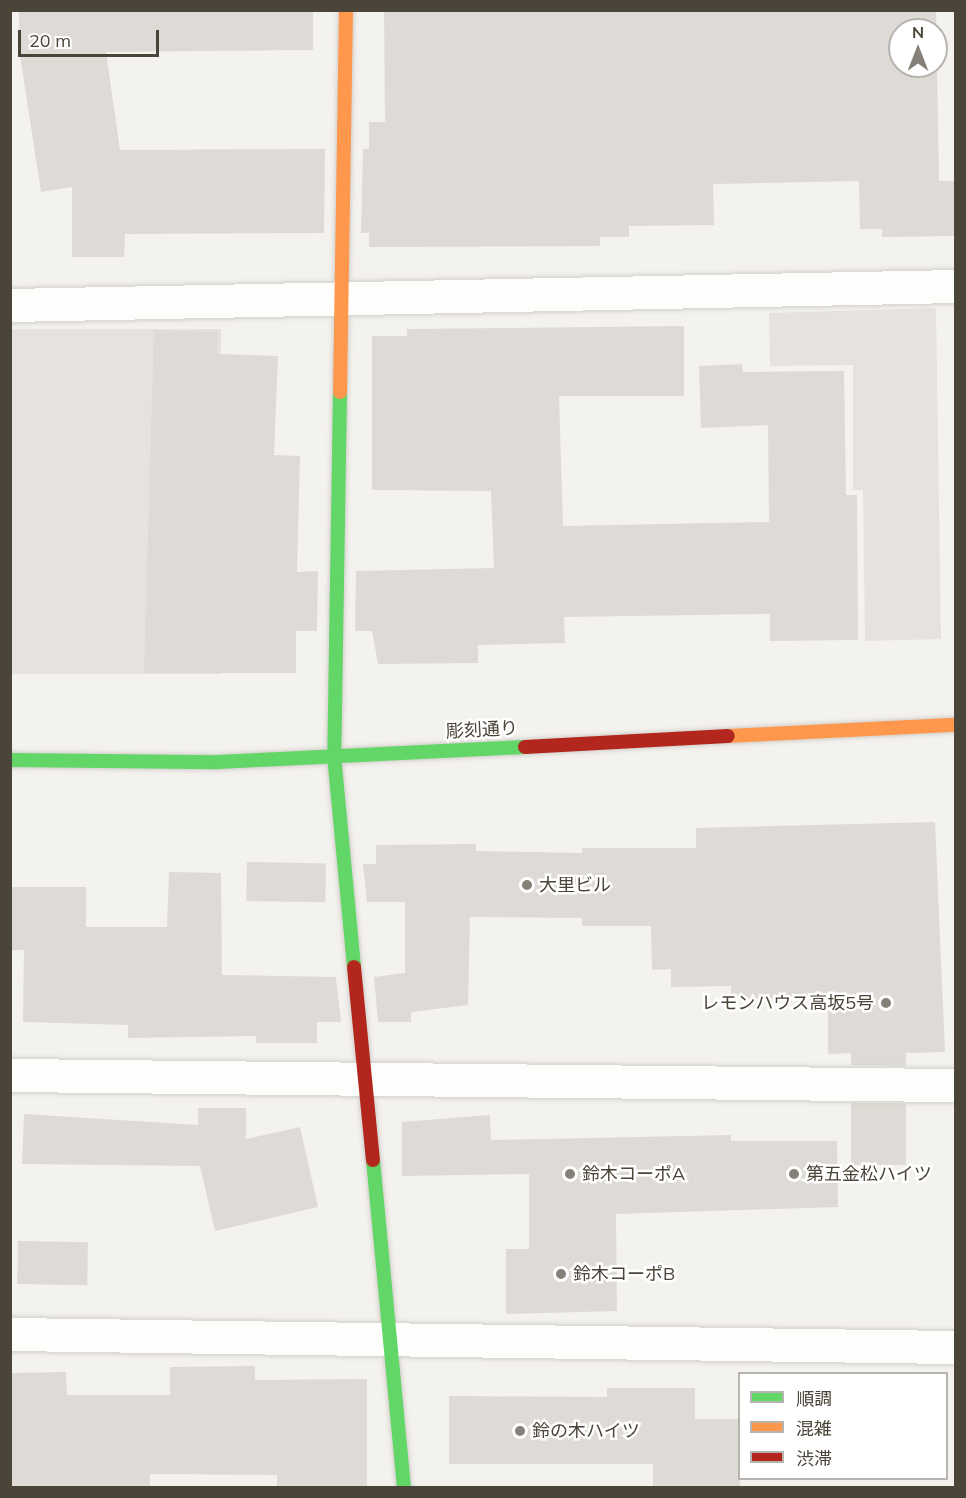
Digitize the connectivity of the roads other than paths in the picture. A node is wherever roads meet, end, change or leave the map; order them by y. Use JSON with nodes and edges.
{"nodes":[{"id":1,"x":346,"y":10,"type":"edge"},
{"id":2,"x":956,"y":286,"type":"edge"},
{"id":3,"x":341,"y":298,"type":"junction"},
{"id":4,"x":10,"y":305,"type":"edge"},
{"id":5,"x":956,"y":725,"type":"edge"},
{"id":6,"x":334,"y":755,"type":"junction"},
{"id":7,"x":10,"y":760,"type":"edge"},
{"id":8,"x":10,"y":1075,"type":"edge"},
{"id":9,"x":364,"y":1079,"type":"junction"},
{"id":10,"x":956,"y":1085,"type":"edge"},
{"id":11,"x":10,"y":1334,"type":"edge"},
{"id":12,"x":389,"y":1339,"type":"junction"},
{"id":13,"x":956,"y":1347,"type":"edge"},
{"id":14,"x":404,"y":1488,"type":"edge"}],
"edges":[{"from":1,"to":3,"type":"street"},
{"from":2,"to":3,"type":"street"},
{"from":3,"to":4,"type":"street"},
{"from":3,"to":6,"type":"street"},
{"from":5,"to":6,"type":"street","name":"彫刻通り"},
{"from":6,"to":7,"type":"street","name":"彫刻通り"},
{"from":6,"to":9,"type":"street"},
{"from":8,"to":9,"type":"street"},
{"from":9,"to":10,"type":"street"},
{"from":9,"to":12,"type":"street"},
{"from":11,"to":12,"type":"street"},
{"from":12,"to":13,"type":"street"},
{"from":12,"to":14,"type":"street"}]}
